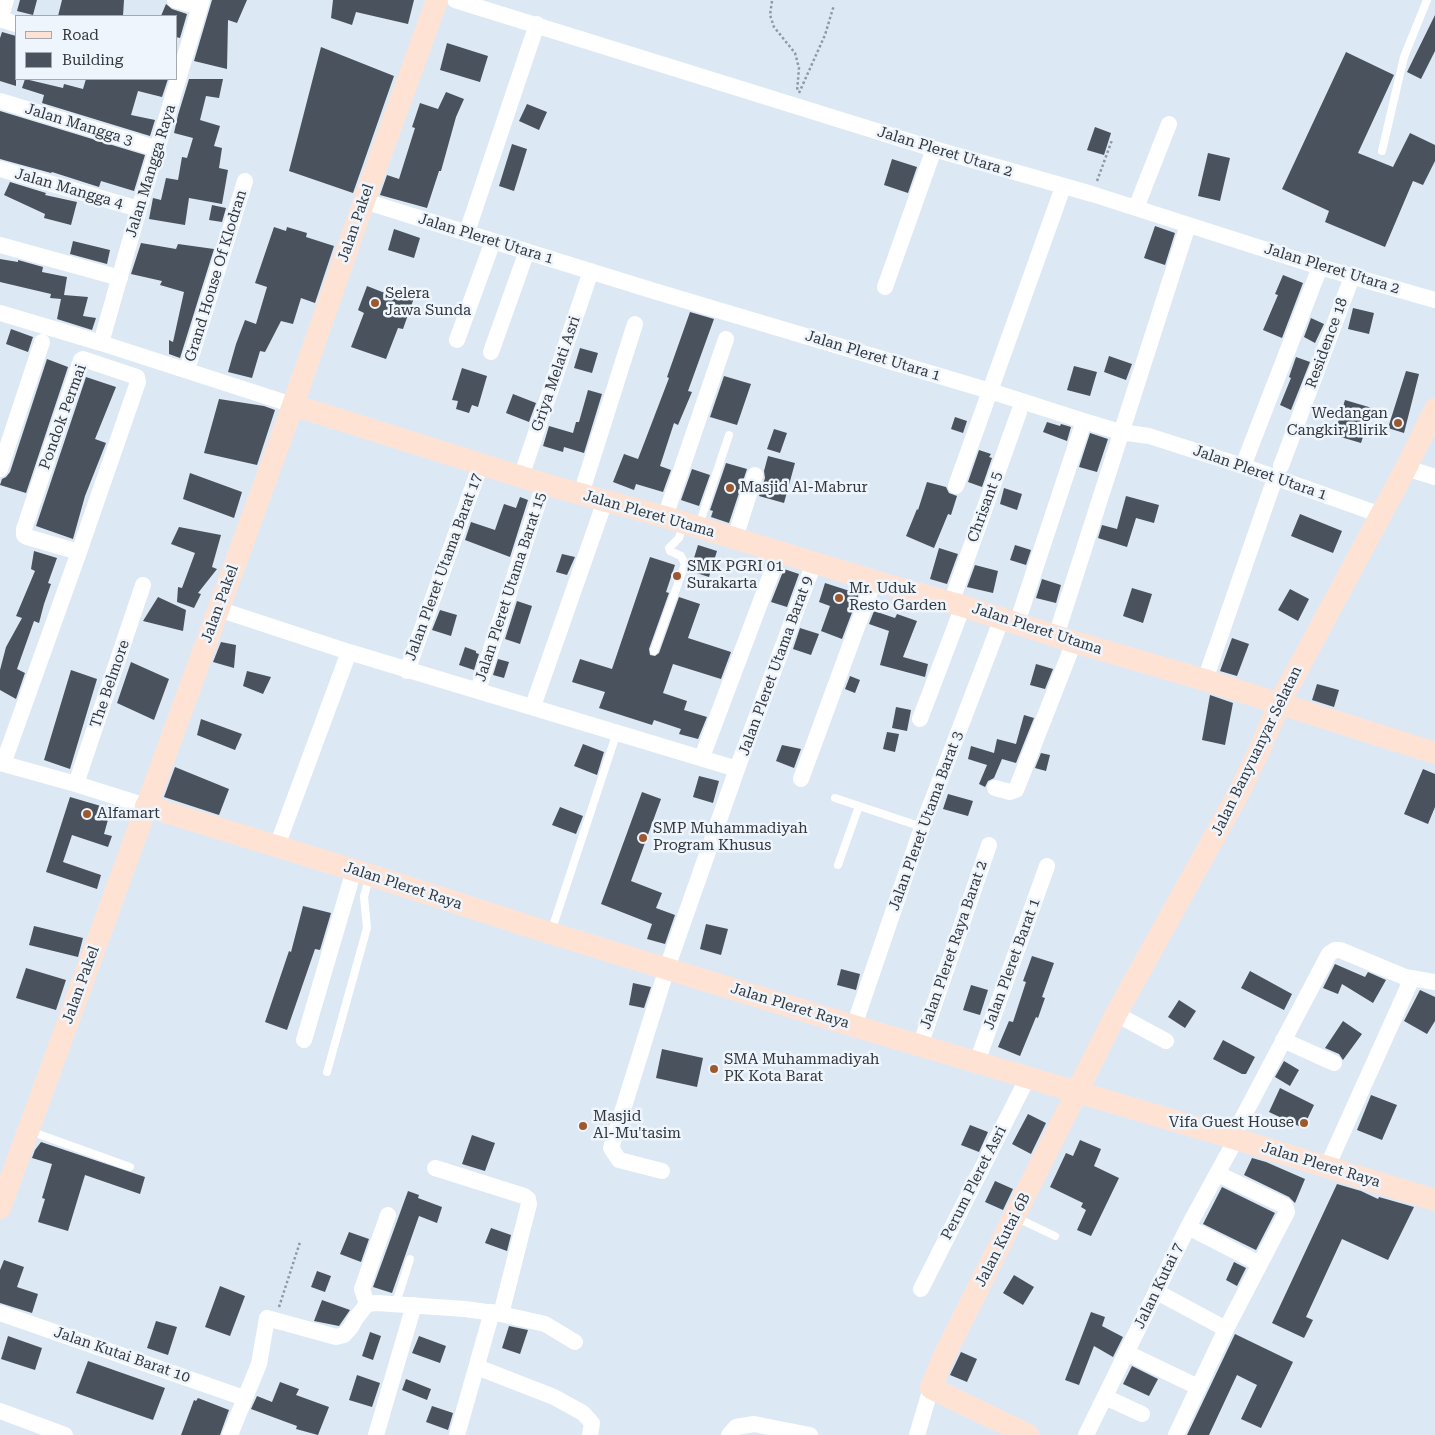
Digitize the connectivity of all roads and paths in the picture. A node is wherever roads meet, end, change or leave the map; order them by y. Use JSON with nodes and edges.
{"nodes":[{"id":1,"x":6,"y":0,"type":"edge"},
{"id":2,"x":175,"y":0,"type":"edge"},
{"id":3,"x":437,"y":0,"type":"edge"},
{"id":4,"x":455,"y":0,"type":"edge"},
{"id":5,"x":1427,"y":0,"type":"edge"},
{"id":6,"x":772,"y":2,"type":"dead end"},
{"id":7,"x":201,"y":4,"type":"edge"},
{"id":8,"x":834,"y":6,"type":"dead end"},
{"id":9,"x":0,"y":20,"type":"edge"},
{"id":10,"x":15,"y":24,"type":"edge"},
{"id":11,"x":537,"y":24,"type":"junction"},
{"id":12,"x":178,"y":72,"type":"edge"},
{"id":13,"x":176,"y":80,"type":"edge"},
{"id":14,"x":0,"y":102,"type":"edge"},
{"id":15,"x":794,"y":106,"type":"junction"},
{"id":16,"x":1169,"y":124,"type":"dead end"},
{"id":17,"x":1112,"y":140,"type":"dead end"},
{"id":18,"x":158,"y":149,"type":"junction"},
{"id":19,"x":934,"y":149,"type":"junction"},
{"id":20,"x":1382,"y":151,"type":"dead end"},
{"id":21,"x":0,"y":169,"type":"edge"},
{"id":22,"x":245,"y":182,"type":"dead end"},
{"id":23,"x":1063,"y":187,"type":"junction"},
{"id":24,"x":1092,"y":194,"type":"junction"},
{"id":25,"x":364,"y":201,"type":"junction"},
{"id":26,"x":1136,"y":208,"type":"junction"},
{"id":27,"x":139,"y":209,"type":"junction"},
{"id":28,"x":1188,"y":225,"type":"junction"},
{"id":29,"x":469,"y":226,"type":"dead end"},
{"id":30,"x":493,"y":241,"type":"junction"},
{"id":31,"x":0,"y":245,"type":"edge"},
{"id":32,"x":527,"y":251,"type":"junction"},
{"id":33,"x":1320,"y":267,"type":"junction"},
{"id":34,"x":591,"y":271,"type":"junction"},
{"id":35,"x":1352,"y":276,"type":"junction"},
{"id":36,"x":120,"y":278,"type":"junction"},
{"id":37,"x":885,"y":288,"type":"dead end"},
{"id":38,"x":1435,"y":300,"type":"edge"},
{"id":39,"x":0,"y":313,"type":"edge"},
{"id":40,"x":635,"y":324,"type":"dead end"},
{"id":41,"x":726,"y":339,"type":"dead end"},
{"id":42,"x":457,"y":340,"type":"dead end"},
{"id":43,"x":42,"y":342,"type":"dead end"},
{"id":44,"x":101,"y":343,"type":"junction"},
{"id":45,"x":492,"y":352,"type":"dead end"},
{"id":46,"x":188,"y":370,"type":"junction"},
{"id":47,"x":990,"y":391,"type":"junction"},
{"id":48,"x":293,"y":405,"type":"junction"},
{"id":49,"x":1435,"y":409,"type":"edge"},
{"id":50,"x":1019,"y":412,"type":"dead end"},
{"id":51,"x":1084,"y":422,"type":"junction"},
{"id":52,"x":1120,"y":432,"type":"junction"},
{"id":53,"x":729,"y":435,"type":"dead end"},
{"id":54,"x":481,"y":464,"type":"junction"},
{"id":55,"x":1243,"y":466,"type":"junction"},
{"id":56,"x":1406,"y":468,"type":"junction"},
{"id":57,"x":0,"y":469,"type":"edge"},
{"id":58,"x":1278,"y":472,"type":"junction"},
{"id":59,"x":755,"y":475,"type":"dead end"},
{"id":60,"x":520,"y":477,"type":"junction"},
{"id":61,"x":1435,"y":477,"type":"edge"},
{"id":62,"x":544,"y":484,"type":"junction"},
{"id":63,"x":956,"y":486,"type":"dead end"},
{"id":64,"x":581,"y":494,"type":"junction"},
{"id":65,"x":605,"y":501,"type":"junction"},
{"id":66,"x":1381,"y":515,"type":"junction"},
{"id":67,"x":682,"y":523,"type":"junction"},
{"id":68,"x":735,"y":538,"type":"junction"},
{"id":69,"x":79,"y":552,"type":"junction"},
{"id":70,"x":780,"y":553,"type":"junction"},
{"id":71,"x":814,"y":563,"type":"junction"},
{"id":72,"x":874,"y":582,"type":"junction"},
{"id":73,"x":143,"y":585,"type":"dead end"},
{"id":74,"x":957,"y":605,"type":"junction"},
{"id":75,"x":218,"y":610,"type":"junction"},
{"id":76,"x":1009,"y":620,"type":"junction"},
{"id":77,"x":1065,"y":639,"type":"junction"},
{"id":78,"x":654,"y":651,"type":"dead end"},
{"id":79,"x":349,"y":652,"type":"junction"},
{"id":80,"x":407,"y":671,"type":"junction"},
{"id":81,"x":1205,"y":680,"type":"junction"},
{"id":82,"x":478,"y":690,"type":"junction"},
{"id":83,"x":1279,"y":704,"type":"junction"},
{"id":84,"x":532,"y":706,"type":"junction"},
{"id":85,"x":920,"y":719,"type":"dead end"},
{"id":86,"x":617,"y":732,"type":"junction"},
{"id":87,"x":1435,"y":753,"type":"edge"},
{"id":88,"x":702,"y":758,"type":"junction"},
{"id":89,"x":2,"y":763,"type":"edge"},
{"id":90,"x":737,"y":769,"type":"junction"},
{"id":91,"x":801,"y":780,"type":"dead end"},
{"id":92,"x":76,"y":784,"type":"junction"},
{"id":93,"x":995,"y":788,"type":"dead end"},
{"id":94,"x":835,"y":798,"type":"dead end"},
{"id":95,"x":146,"y":806,"type":"junction"},
{"id":96,"x":858,"y":806,"type":"junction"},
{"id":97,"x":922,"y":827,"type":"junction"},
{"id":98,"x":989,"y":845,"type":"dead end"},
{"id":99,"x":277,"y":846,"type":"junction"},
{"id":100,"x":838,"y":865,"type":"dead end"},
{"id":101,"x":1047,"y":866,"type":"dead end"},
{"id":102,"x":362,"y":873,"type":"junction"},
{"id":103,"x":550,"y":934,"type":"junction"},
{"id":104,"x":667,"y":968,"type":"junction"},
{"id":105,"x":1405,"y":977,"type":"junction"},
{"id":106,"x":1435,"y":982,"type":"edge"},
{"id":107,"x":1116,"y":1014,"type":"junction"},
{"id":108,"x":854,"y":1026,"type":"junction"},
{"id":109,"x":304,"y":1040,"type":"dead end"},
{"id":110,"x":1283,"y":1040,"type":"junction"},
{"id":111,"x":1166,"y":1041,"type":"dead end"},
{"id":112,"x":920,"y":1046,"type":"junction"},
{"id":113,"x":977,"y":1062,"type":"junction"},
{"id":114,"x":1334,"y":1063,"type":"dead end"},
{"id":115,"x":327,"y":1072,"type":"dead end"},
{"id":116,"x":1028,"y":1077,"type":"junction"},
{"id":117,"x":1076,"y":1092,"type":"junction"},
{"id":118,"x":29,"y":1128,"type":"junction"},
{"id":119,"x":1234,"y":1138,"type":"junction"},
{"id":120,"x":130,"y":1166,"type":"dead end"},
{"id":121,"x":1327,"y":1167,"type":"junction"},
{"id":122,"x":435,"y":1168,"type":"dead end"},
{"id":123,"x":662,"y":1171,"type":"dead end"},
{"id":124,"x":1218,"y":1174,"type":"junction"},
{"id":125,"x":1435,"y":1200,"type":"edge"},
{"id":126,"x":0,"y":1208,"type":"edge"},
{"id":127,"x":388,"y":1215,"type":"dead end"},
{"id":128,"x":1015,"y":1218,"type":"junction"},
{"id":129,"x":1188,"y":1226,"type":"junction"},
{"id":130,"x":1055,"y":1236,"type":"dead end"},
{"id":131,"x":300,"y":1242,"type":"dead end"},
{"id":132,"x":410,"y":1259,"type":"dead end"},
{"id":133,"x":1260,"y":1264,"type":"junction"},
{"id":134,"x":921,"y":1289,"type":"dead end"},
{"id":135,"x":1157,"y":1292,"type":"junction"},
{"id":136,"x":367,"y":1304,"type":"junction"},
{"id":137,"x":409,"y":1304,"type":"junction"},
{"id":138,"x":0,"y":1313,"type":"edge"},
{"id":139,"x":497,"y":1313,"type":"junction"},
{"id":140,"x":271,"y":1319,"type":"junction"},
{"id":141,"x":1226,"y":1329,"type":"junction"},
{"id":142,"x":575,"y":1342,"type":"dead end"},
{"id":143,"x":1127,"y":1353,"type":"junction"},
{"id":144,"x":477,"y":1367,"type":"junction"},
{"id":145,"x":931,"y":1388,"type":"junction"},
{"id":146,"x":1198,"y":1388,"type":"junction"},
{"id":147,"x":1105,"y":1397,"type":"junction"},
{"id":148,"x":244,"y":1398,"type":"junction"},
{"id":149,"x":0,"y":1411,"type":"edge"},
{"id":150,"x":1142,"y":1414,"type":"dead end"},
{"id":151,"x":66,"y":1435,"type":"edge"},
{"id":152,"x":230,"y":1435,"type":"edge"},
{"id":153,"x":376,"y":1435,"type":"edge"},
{"id":154,"x":457,"y":1435,"type":"edge"},
{"id":155,"x":590,"y":1435,"type":"edge"},
{"id":156,"x":729,"y":1435,"type":"edge"},
{"id":157,"x":810,"y":1435,"type":"edge"},
{"id":158,"x":917,"y":1435,"type":"edge"},
{"id":159,"x":1028,"y":1435,"type":"edge"},
{"id":160,"x":1086,"y":1435,"type":"edge"},
{"id":161,"x":1176,"y":1435,"type":"edge"}],
"edges":[{"from":1,"to":9,"type":"street"},
{"from":2,"to":7,"type":"street"},
{"from":3,"to":25,"type":"street","name":"Jalan Pakel"},
{"from":4,"to":11,"type":"street","name":"Jalan Pleret Utara 2"},
{"from":5,"to":20,"type":"lane"},
{"from":6,"to":15,"type":"path"},
{"from":7,"to":12,"type":"street","name":"Jalan Mangga Raya"},
{"from":8,"to":15,"type":"path"},
{"from":9,"to":10,"type":"street"},
{"from":11,"to":15,"type":"street","name":"Jalan Pleret Utara 2"},
{"from":11,"to":29,"type":"street"},
{"from":13,"to":18,"type":"street","name":"Jalan Mangga Raya"},
{"from":14,"to":18,"type":"street","name":"Jalan Mangga 3"},
{"from":15,"to":19,"type":"street","name":"Jalan Pleret Utara 2"},
{"from":16,"to":26,"type":"street"},
{"from":17,"to":24,"type":"path"},
{"from":18,"to":27,"type":"street","name":"Jalan Mangga Raya"},
{"from":19,"to":23,"type":"street","name":"Jalan Pleret Utara 2"},
{"from":19,"to":37,"type":"street"},
{"from":21,"to":27,"type":"street","name":"Jalan Mangga 4"},
{"from":22,"to":46,"type":"street","name":"Grand House Of Klodran"},
{"from":23,"to":24,"type":"street","name":"Jalan Pleret Utara 2"},
{"from":23,"to":47,"type":"street"},
{"from":24,"to":26,"type":"street","name":"Jalan Pleret Utara 2"},
{"from":25,"to":30,"type":"street","name":"Jalan Pleret Utara 1"},
{"from":25,"to":48,"type":"street","name":"Jalan Pakel"},
{"from":26,"to":28,"type":"street","name":"Jalan Pleret Utara 2"},
{"from":27,"to":36,"type":"street","name":"Jalan Mangga Raya"},
{"from":28,"to":33,"type":"street","name":"Jalan Pleret Utara 2"},
{"from":28,"to":52,"type":"street"},
{"from":30,"to":32,"type":"street","name":"Jalan Pleret Utara 1"},
{"from":30,"to":42,"type":"street"},
{"from":31,"to":36,"type":"street"},
{"from":32,"to":34,"type":"street","name":"Jalan Pleret Utara 1"},
{"from":32,"to":45,"type":"street"},
{"from":33,"to":35,"type":"street","name":"Jalan Pleret Utara 2"},
{"from":33,"to":55,"type":"street"},
{"from":34,"to":47,"type":"street","name":"Jalan Pleret Utara 1"},
{"from":34,"to":60,"type":"street","name":"Griya Melati Asri"},
{"from":35,"to":38,"type":"street","name":"Jalan Pleret Utara 2"},
{"from":35,"to":58,"type":"street","name":"Residence 18"},
{"from":36,"to":44,"type":"street","name":"Jalan Mangga Raya"},
{"from":39,"to":44,"type":"street"},
{"from":40,"to":64,"type":"street"},
{"from":41,"to":67,"type":"street"},
{"from":43,"to":57,"type":"street"},
{"from":44,"to":46,"type":"street"},
{"from":46,"to":48,"type":"street"},
{"from":47,"to":51,"type":"street","name":"Jalan Pleret Utara 1"},
{"from":47,"to":63,"type":"street"},
{"from":48,"to":54,"type":"street","name":"Jalan Pleret Utama"},
{"from":48,"to":75,"type":"street","name":"Jalan Pakel"},
{"from":49,"to":56,"type":"street","name":"Jalan Banyuanyar Selatan"},
{"from":50,"to":74,"type":"street","name":"Chrisant 5"},
{"from":51,"to":52,"type":"street","name":"Jalan Pleret Utara 1"},
{"from":51,"to":76,"type":"street","name":"Jalan Pleret Utama Barat 3"},
{"from":52,"to":55,"type":"street","name":"Jalan Pleret Utara 1"},
{"from":52,"to":77,"type":"street"},
{"from":53,"to":67,"type":"lane"},
{"from":54,"to":60,"type":"street","name":"Jalan Pleret Utama"},
{"from":54,"to":80,"type":"street","name":"Jalan Pleret Utama Barat 17"},
{"from":55,"to":58,"type":"street","name":"Jalan Pleret Utara 1"},
{"from":56,"to":61,"type":"street"},
{"from":56,"to":66,"type":"street","name":"Jalan Banyuanyar Selatan"},
{"from":58,"to":66,"type":"street","name":"Jalan Pleret Utara 1"},
{"from":58,"to":81,"type":"street","name":"Residence 18"},
{"from":59,"to":68,"type":"street"},
{"from":60,"to":62,"type":"street","name":"Jalan Pleret Utama"},
{"from":62,"to":64,"type":"street","name":"Jalan Pleret Utama"},
{"from":62,"to":82,"type":"street","name":"Jalan Pleret Utama Barat 15"},
{"from":64,"to":65,"type":"street","name":"Jalan Pleret Utama"},
{"from":65,"to":67,"type":"street","name":"Jalan Pleret Utama"},
{"from":65,"to":84,"type":"street"},
{"from":66,"to":83,"type":"street","name":"Jalan Banyuanyar Selatan"},
{"from":67,"to":68,"type":"street","name":"Jalan Pleret Utama"},
{"from":67,"to":78,"type":"lane"},
{"from":68,"to":70,"type":"street","name":"Jalan Pleret Utama"},
{"from":69,"to":69,"type":"street","name":"Pondok Permai"},
{"from":69,"to":89,"type":"street","name":"Pondok Permai"},
{"from":70,"to":71,"type":"street","name":"Jalan Pleret Utama"},
{"from":70,"to":88,"type":"street"},
{"from":71,"to":72,"type":"street","name":"Jalan Pleret Utama"},
{"from":71,"to":90,"type":"street","name":"Jalan Pleret Utama Barat 9"},
{"from":72,"to":74,"type":"street","name":"Jalan Pleret Utama"},
{"from":72,"to":91,"type":"street"},
{"from":73,"to":92,"type":"street","name":"The Belmore"},
{"from":74,"to":76,"type":"street","name":"Jalan Pleret Utama"},
{"from":74,"to":85,"type":"street","name":"Chrisant 5"},
{"from":75,"to":79,"type":"street"},
{"from":75,"to":95,"type":"street","name":"Jalan Pakel"},
{"from":76,"to":77,"type":"street","name":"Jalan Pleret Utama"},
{"from":76,"to":97,"type":"street","name":"Jalan Pleret Utama Barat 3"},
{"from":77,"to":81,"type":"street","name":"Jalan Pleret Utama"},
{"from":77,"to":93,"type":"street"},
{"from":79,"to":80,"type":"street"},
{"from":79,"to":99,"type":"street"},
{"from":80,"to":82,"type":"street"},
{"from":81,"to":83,"type":"street","name":"Jalan Pleret Utama"},
{"from":82,"to":84,"type":"street"},
{"from":83,"to":87,"type":"street","name":"Jalan Pleret Utama"},
{"from":83,"to":107,"type":"street","name":"Jalan Banyuanyar Selatan"},
{"from":84,"to":86,"type":"street"},
{"from":86,"to":88,"type":"street"},
{"from":86,"to":103,"type":"lane"},
{"from":88,"to":90,"type":"street"},
{"from":89,"to":92,"type":"street"},
{"from":90,"to":104,"type":"street","name":"Jalan Pleret Utama Barat 9"},
{"from":92,"to":95,"type":"street"},
{"from":94,"to":96,"type":"lane"},
{"from":95,"to":99,"type":"street","name":"Jalan Pleret Raya"},
{"from":95,"to":118,"type":"street","name":"Jalan Pakel"},
{"from":96,"to":97,"type":"lane"},
{"from":96,"to":100,"type":"lane"},
{"from":97,"to":108,"type":"street","name":"Jalan Pleret Utama Barat 3"},
{"from":98,"to":112,"type":"street","name":"Jalan Pleret Raya Barat 2"},
{"from":99,"to":102,"type":"street","name":"Jalan Pleret Raya"},
{"from":101,"to":113,"type":"street","name":"Jalan Pleret Barat 1"},
{"from":102,"to":103,"type":"street","name":"Jalan Pleret Raya"},
{"from":102,"to":109,"type":"street"},
{"from":102,"to":115,"type":"lane"},
{"from":103,"to":104,"type":"street","name":"Jalan Pleret Raya"},
{"from":104,"to":108,"type":"street","name":"Jalan Pleret Raya"},
{"from":104,"to":123,"type":"street","name":"Jalan Pleret Utama Barat 9"},
{"from":105,"to":106,"type":"street"},
{"from":105,"to":110,"type":"street","name":"Jalan Kutai 7"},
{"from":105,"to":121,"type":"street"},
{"from":107,"to":111,"type":"street"},
{"from":107,"to":117,"type":"street","name":"Jalan Banyuanyar Selatan"},
{"from":108,"to":112,"type":"street","name":"Jalan Pleret Raya"},
{"from":110,"to":114,"type":"street"},
{"from":110,"to":119,"type":"street","name":"Jalan Kutai 7"},
{"from":112,"to":113,"type":"street","name":"Jalan Pleret Raya"},
{"from":113,"to":116,"type":"street","name":"Jalan Pleret Raya"},
{"from":116,"to":117,"type":"street","name":"Jalan Pleret Raya"},
{"from":116,"to":134,"type":"street","name":"Perum Pleret Asri"},
{"from":117,"to":119,"type":"street","name":"Jalan Pleret Raya"},
{"from":117,"to":128,"type":"street","name":"Jalan Kutai 6B"},
{"from":118,"to":120,"type":"lane"},
{"from":118,"to":126,"type":"street","name":"Jalan Pakel"},
{"from":119,"to":121,"type":"street","name":"Jalan Pleret Raya"},
{"from":119,"to":124,"type":"street","name":"Jalan Kutai 7"},
{"from":121,"to":125,"type":"street","name":"Jalan Pleret Raya"},
{"from":122,"to":139,"type":"street"},
{"from":124,"to":129,"type":"street","name":"Jalan Kutai 7"},
{"from":124,"to":133,"type":"street"},
{"from":127,"to":136,"type":"street"},
{"from":128,"to":130,"type":"lane"},
{"from":128,"to":145,"type":"street","name":"Jalan Kutai 6B"},
{"from":129,"to":133,"type":"street"},
{"from":129,"to":135,"type":"street","name":"Jalan Kutai 7"},
{"from":131,"to":140,"type":"path"},
{"from":132,"to":137,"type":"lane"},
{"from":133,"to":141,"type":"street"},
{"from":135,"to":141,"type":"street"},
{"from":135,"to":143,"type":"street","name":"Jalan Kutai 7"},
{"from":136,"to":137,"type":"street"},
{"from":136,"to":140,"type":"street"},
{"from":137,"to":139,"type":"street"},
{"from":137,"to":153,"type":"street"},
{"from":138,"to":148,"type":"street","name":"Jalan Kutai Barat 10"},
{"from":139,"to":142,"type":"street"},
{"from":139,"to":144,"type":"street"},
{"from":140,"to":148,"type":"street"},
{"from":141,"to":146,"type":"street"},
{"from":143,"to":146,"type":"street"},
{"from":143,"to":147,"type":"street","name":"Jalan Kutai 7"},
{"from":144,"to":154,"type":"street"},
{"from":144,"to":155,"type":"street"},
{"from":145,"to":158,"type":"street"},
{"from":145,"to":159,"type":"street"},
{"from":146,"to":161,"type":"street"},
{"from":147,"to":150,"type":"street"},
{"from":147,"to":160,"type":"street","name":"Jalan Kutai 7"},
{"from":148,"to":152,"type":"street"},
{"from":149,"to":151,"type":"street"},
{"from":156,"to":157,"type":"street"}]}
